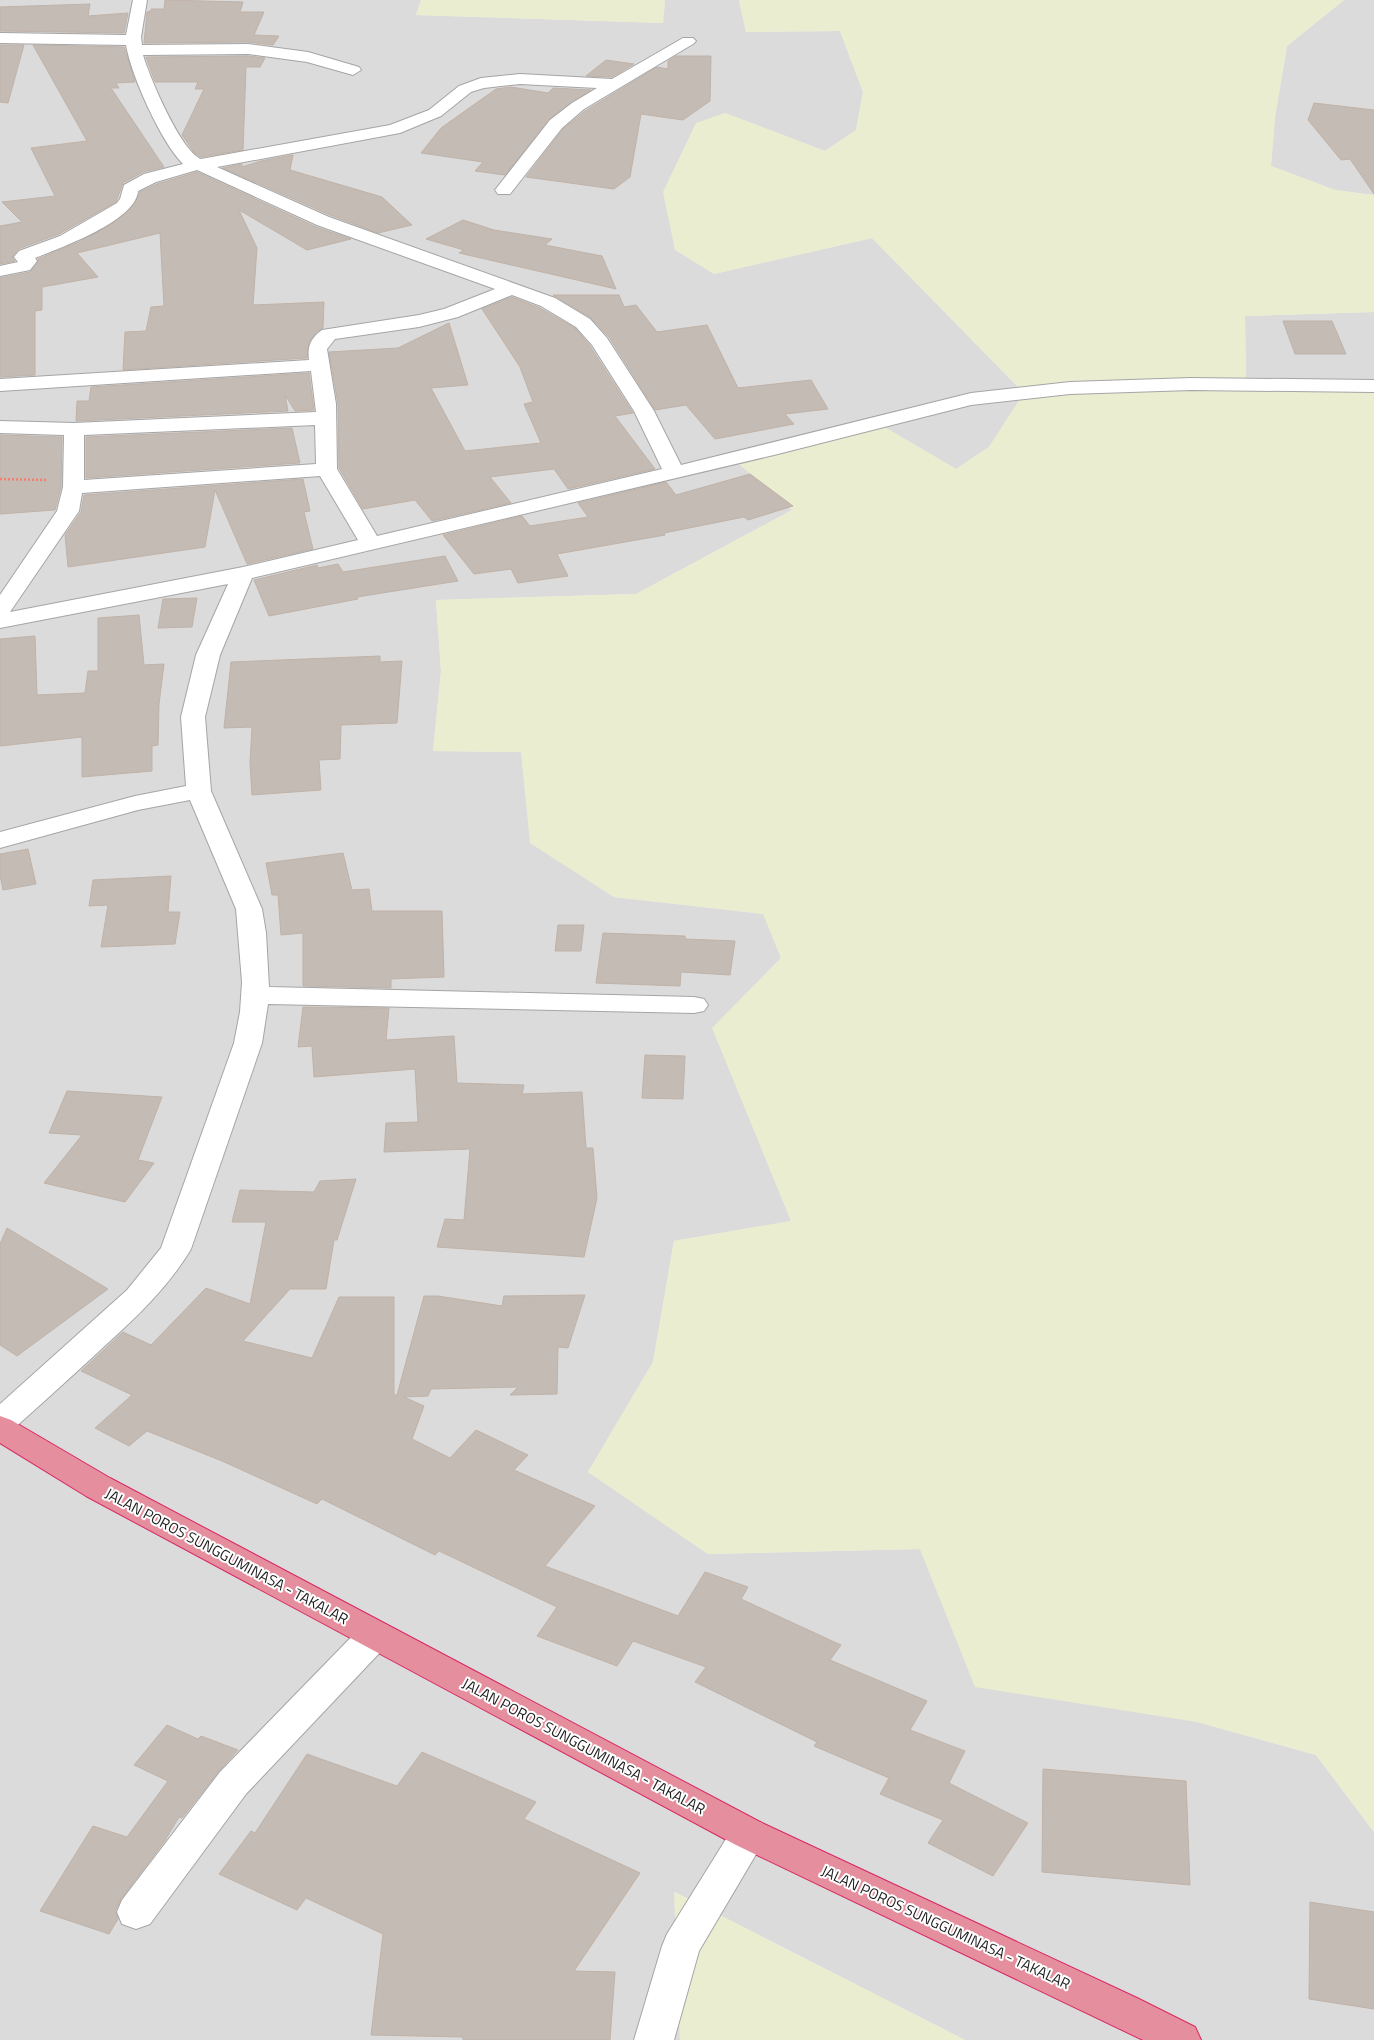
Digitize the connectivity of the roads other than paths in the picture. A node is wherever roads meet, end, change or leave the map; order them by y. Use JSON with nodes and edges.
{"nodes":[{"id":1,"x":140,"y":0,"type":"edge"},
{"id":2,"x":0,"y":38,"type":"edge"},
{"id":3,"x":688,"y":41,"type":"dead end"},
{"id":4,"x":134,"y":45,"type":"junction"},
{"id":5,"x":353,"y":70,"type":"dead end"},
{"id":6,"x":615,"y":84,"type":"junction"},
{"id":7,"x":198,"y":165,"type":"junction"},
{"id":8,"x":504,"y":190,"type":"dead end"},
{"id":9,"x":0,"y":272,"type":"edge"},
{"id":10,"x":512,"y":289,"type":"junction"},
{"id":11,"x":320,"y":365,"type":"junction"},
{"id":12,"x":0,"y":385,"type":"edge"},
{"id":13,"x":1374,"y":386,"type":"edge"},
{"id":14,"x":327,"y":418,"type":"junction"},
{"id":15,"x":0,"y":427,"type":"edge"},
{"id":16,"x":74,"y":429,"type":"junction"},
{"id":17,"x":328,"y":470,"type":"junction"},
{"id":18,"x":674,"y":472,"type":"junction"},
{"id":19,"x":73,"y":484,"type":"junction"},
{"id":20,"x":372,"y":544,"type":"junction"},
{"id":21,"x":243,"y":574,"type":"junction"},
{"id":22,"x":0,"y":611,"type":"edge"},
{"id":23,"x":0,"y":621,"type":"edge"},
{"id":24,"x":200,"y":791,"type":"junction"},
{"id":25,"x":0,"y":840,"type":"edge"},
{"id":26,"x":256,"y":995,"type":"junction"},
{"id":27,"x":694,"y":1005,"type":"dead end"},
{"id":28,"x":0,"y":1423,"type":"edge"},
{"id":29,"x":0,"y":1428,"type":"edge"},
{"id":30,"x":375,"y":1635,"type":"junction"},
{"id":31,"x":749,"y":1834,"type":"junction"},
{"id":32,"x":136,"y":1912,"type":"dead end"},
{"id":33,"x":654,"y":2040,"type":"edge"},
{"id":34,"x":1181,"y":2040,"type":"edge"}],
"edges":[{"from":1,"to":4,"type":"street"},
{"from":2,"to":4,"type":"street"},
{"from":3,"to":6,"type":"street"},
{"from":4,"to":5,"type":"street"},
{"from":4,"to":7,"type":"street"},
{"from":6,"to":7,"type":"street"},
{"from":6,"to":8,"type":"street"},
{"from":7,"to":9,"type":"street"},
{"from":7,"to":10,"type":"street"},
{"from":10,"to":11,"type":"street"},
{"from":10,"to":18,"type":"street"},
{"from":11,"to":12,"type":"street"},
{"from":11,"to":14,"type":"street"},
{"from":13,"to":18,"type":"street"},
{"from":14,"to":16,"type":"street"},
{"from":14,"to":17,"type":"street"},
{"from":15,"to":16,"type":"street"},
{"from":16,"to":19,"type":"street"},
{"from":17,"to":19,"type":"street"},
{"from":17,"to":20,"type":"street"},
{"from":18,"to":20,"type":"street"},
{"from":19,"to":22,"type":"street"},
{"from":20,"to":21,"type":"street"},
{"from":21,"to":23,"type":"street"},
{"from":21,"to":24,"type":"street"},
{"from":24,"to":25,"type":"street"},
{"from":24,"to":26,"type":"street"},
{"from":26,"to":27,"type":"street"},
{"from":26,"to":28,"type":"street"},
{"from":29,"to":30,"type":"highway","name":"JALAN POROS SUNGGUMINASA - TAKALAR"},
{"from":30,"to":31,"type":"highway","name":"JALAN POROS SUNGGUMINASA - TAKALAR"},
{"from":30,"to":32,"type":"street"},
{"from":31,"to":33,"type":"street"},
{"from":31,"to":34,"type":"highway","name":"JALAN POROS SUNGGUMINASA - TAKALAR"}]}
